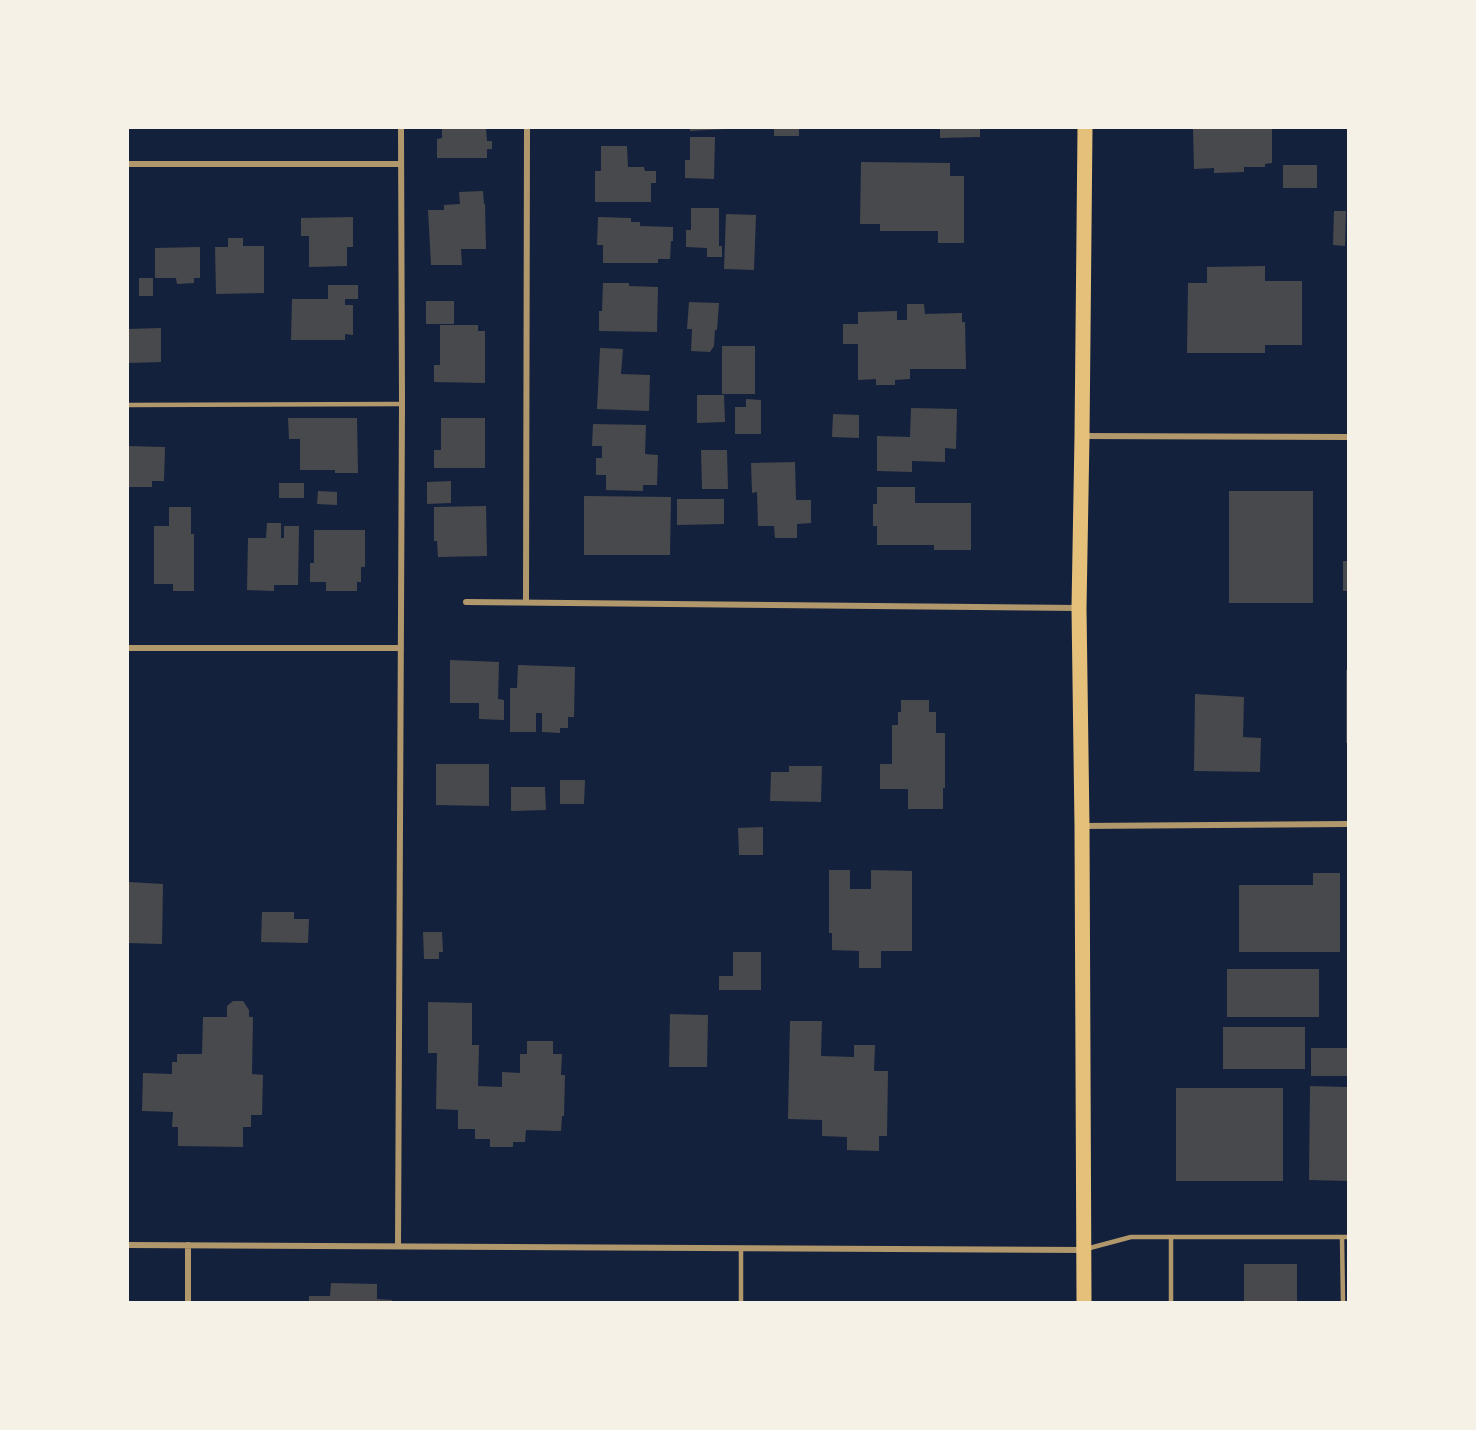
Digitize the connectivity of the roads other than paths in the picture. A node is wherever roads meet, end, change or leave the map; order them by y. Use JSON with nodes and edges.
{"nodes":[{"id":1,"x":401,"y":128,"type":"edge"},
{"id":2,"x":527,"y":128,"type":"edge"},
{"id":3,"x":1085,"y":128,"type":"edge"},
{"id":4,"x":128,"y":164,"type":"edge"},
{"id":5,"x":401,"y":164,"type":"junction"},
{"id":6,"x":402,"y":404,"type":"junction"},
{"id":7,"x":128,"y":405,"type":"edge"},
{"id":8,"x":1082,"y":436,"type":"junction"},
{"id":9,"x":1348,"y":437,"type":"edge"},
{"id":10,"x":466,"y":602,"type":"dead end"},
{"id":11,"x":526,"y":602,"type":"junction"},
{"id":12,"x":1079,"y":608,"type":"junction"},
{"id":13,"x":128,"y":648,"type":"edge"},
{"id":14,"x":401,"y":648,"type":"junction"},
{"id":15,"x":1348,"y":824,"type":"edge"},
{"id":16,"x":1082,"y":826,"type":"junction"},
{"id":17,"x":1171,"y":1237,"type":"junction"},
{"id":18,"x":1342,"y":1237,"type":"junction"},
{"id":19,"x":1348,"y":1237,"type":"edge"},
{"id":20,"x":128,"y":1245,"type":"edge"},
{"id":21,"x":188,"y":1245,"type":"junction"},
{"id":22,"x":398,"y":1246,"type":"junction"},
{"id":23,"x":741,"y":1248,"type":"junction"},
{"id":24,"x":1084,"y":1250,"type":"junction"},
{"id":25,"x":188,"y":1302,"type":"edge"},
{"id":26,"x":741,"y":1302,"type":"edge"},
{"id":27,"x":1084,"y":1302,"type":"edge"},
{"id":28,"x":1171,"y":1302,"type":"edge"},
{"id":29,"x":1343,"y":1302,"type":"edge"}],
"edges":[{"from":1,"to":5,"type":"street"},
{"from":2,"to":11,"type":"street"},
{"from":3,"to":8,"type":"main road"},
{"from":4,"to":5,"type":"street"},
{"from":5,"to":6,"type":"street"},
{"from":6,"to":7,"type":"lane"},
{"from":6,"to":14,"type":"street"},
{"from":8,"to":9,"type":"street"},
{"from":8,"to":12,"type":"main road"},
{"from":10,"to":11,"type":"street"},
{"from":11,"to":12,"type":"street"},
{"from":12,"to":16,"type":"main road"},
{"from":13,"to":14,"type":"street"},
{"from":14,"to":22,"type":"street"},
{"from":15,"to":16,"type":"street"},
{"from":16,"to":24,"type":"main road"},
{"from":17,"to":18,"type":"lane"},
{"from":17,"to":24,"type":"lane"},
{"from":17,"to":28,"type":"lane"},
{"from":18,"to":19,"type":"lane"},
{"from":18,"to":29,"type":"lane"},
{"from":20,"to":21,"type":"street"},
{"from":21,"to":22,"type":"street"},
{"from":21,"to":25,"type":"street"},
{"from":22,"to":23,"type":"street"},
{"from":23,"to":24,"type":"street"},
{"from":23,"to":26,"type":"lane"},
{"from":24,"to":27,"type":"main road"}]}
